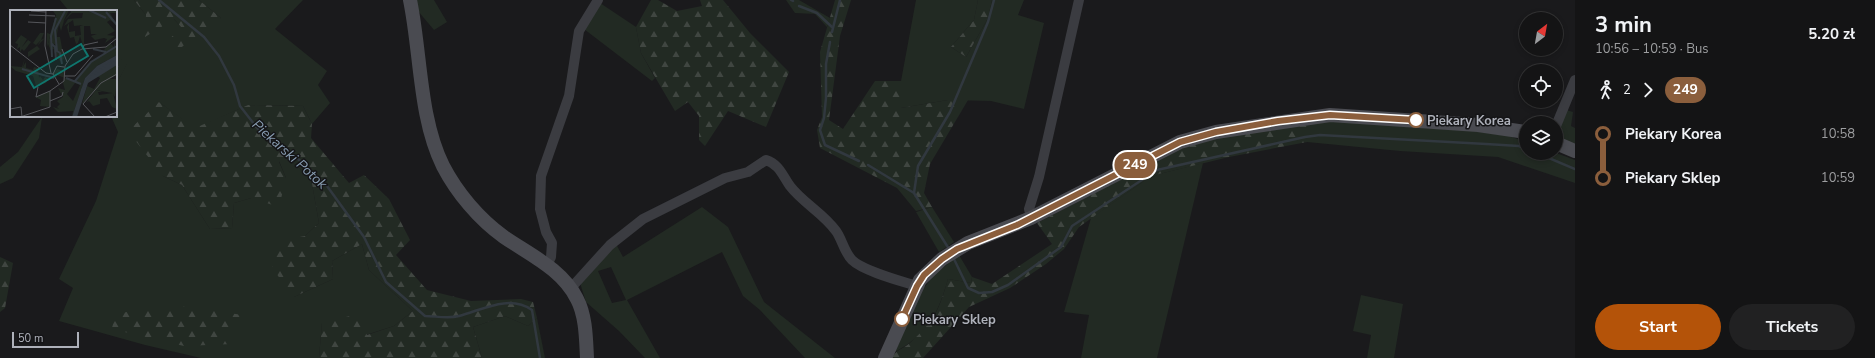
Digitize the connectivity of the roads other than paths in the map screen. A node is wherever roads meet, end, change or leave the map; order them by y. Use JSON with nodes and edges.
{"nodes":[{"id":1,"x":410,"y":0,"type":"edge"},
{"id":2,"x":598,"y":0,"type":"edge"},
{"id":3,"x":1079,"y":0,"type":"edge"},
{"id":4,"x":1575,"y":80,"type":"edge"},
{"id":5,"x":1560,"y":116,"type":"edge"},
{"id":6,"x":1519,"y":131,"type":"edge"},
{"id":7,"x":1563,"y":146,"type":"edge"},
{"id":8,"x":1575,"y":151,"type":"edge"},
{"id":9,"x":1031,"y":218,"type":"junction"},
{"id":10,"x":547,"y":265,"type":"junction"},
{"id":11,"x":917,"y":286,"type":"junction"},
{"id":12,"x":571,"y":288,"type":"junction"},
{"id":13,"x":587,"y":358,"type":"edge"},
{"id":14,"x":885,"y":358,"type":"edge"}],
"edges":[{"from":1,"to":10,"type":"street"},
{"from":2,"to":10,"type":"street"},
{"from":3,"to":9,"type":"street"},
{"from":4,"to":5,"type":"street"},
{"from":6,"to":9,"type":"street"},
{"from":7,"to":8,"type":"street"},
{"from":9,"to":11,"type":"street"},
{"from":10,"to":12,"type":"street"},
{"from":11,"to":12,"type":"street"},
{"from":11,"to":14,"type":"street"},
{"from":12,"to":13,"type":"street"}]}
